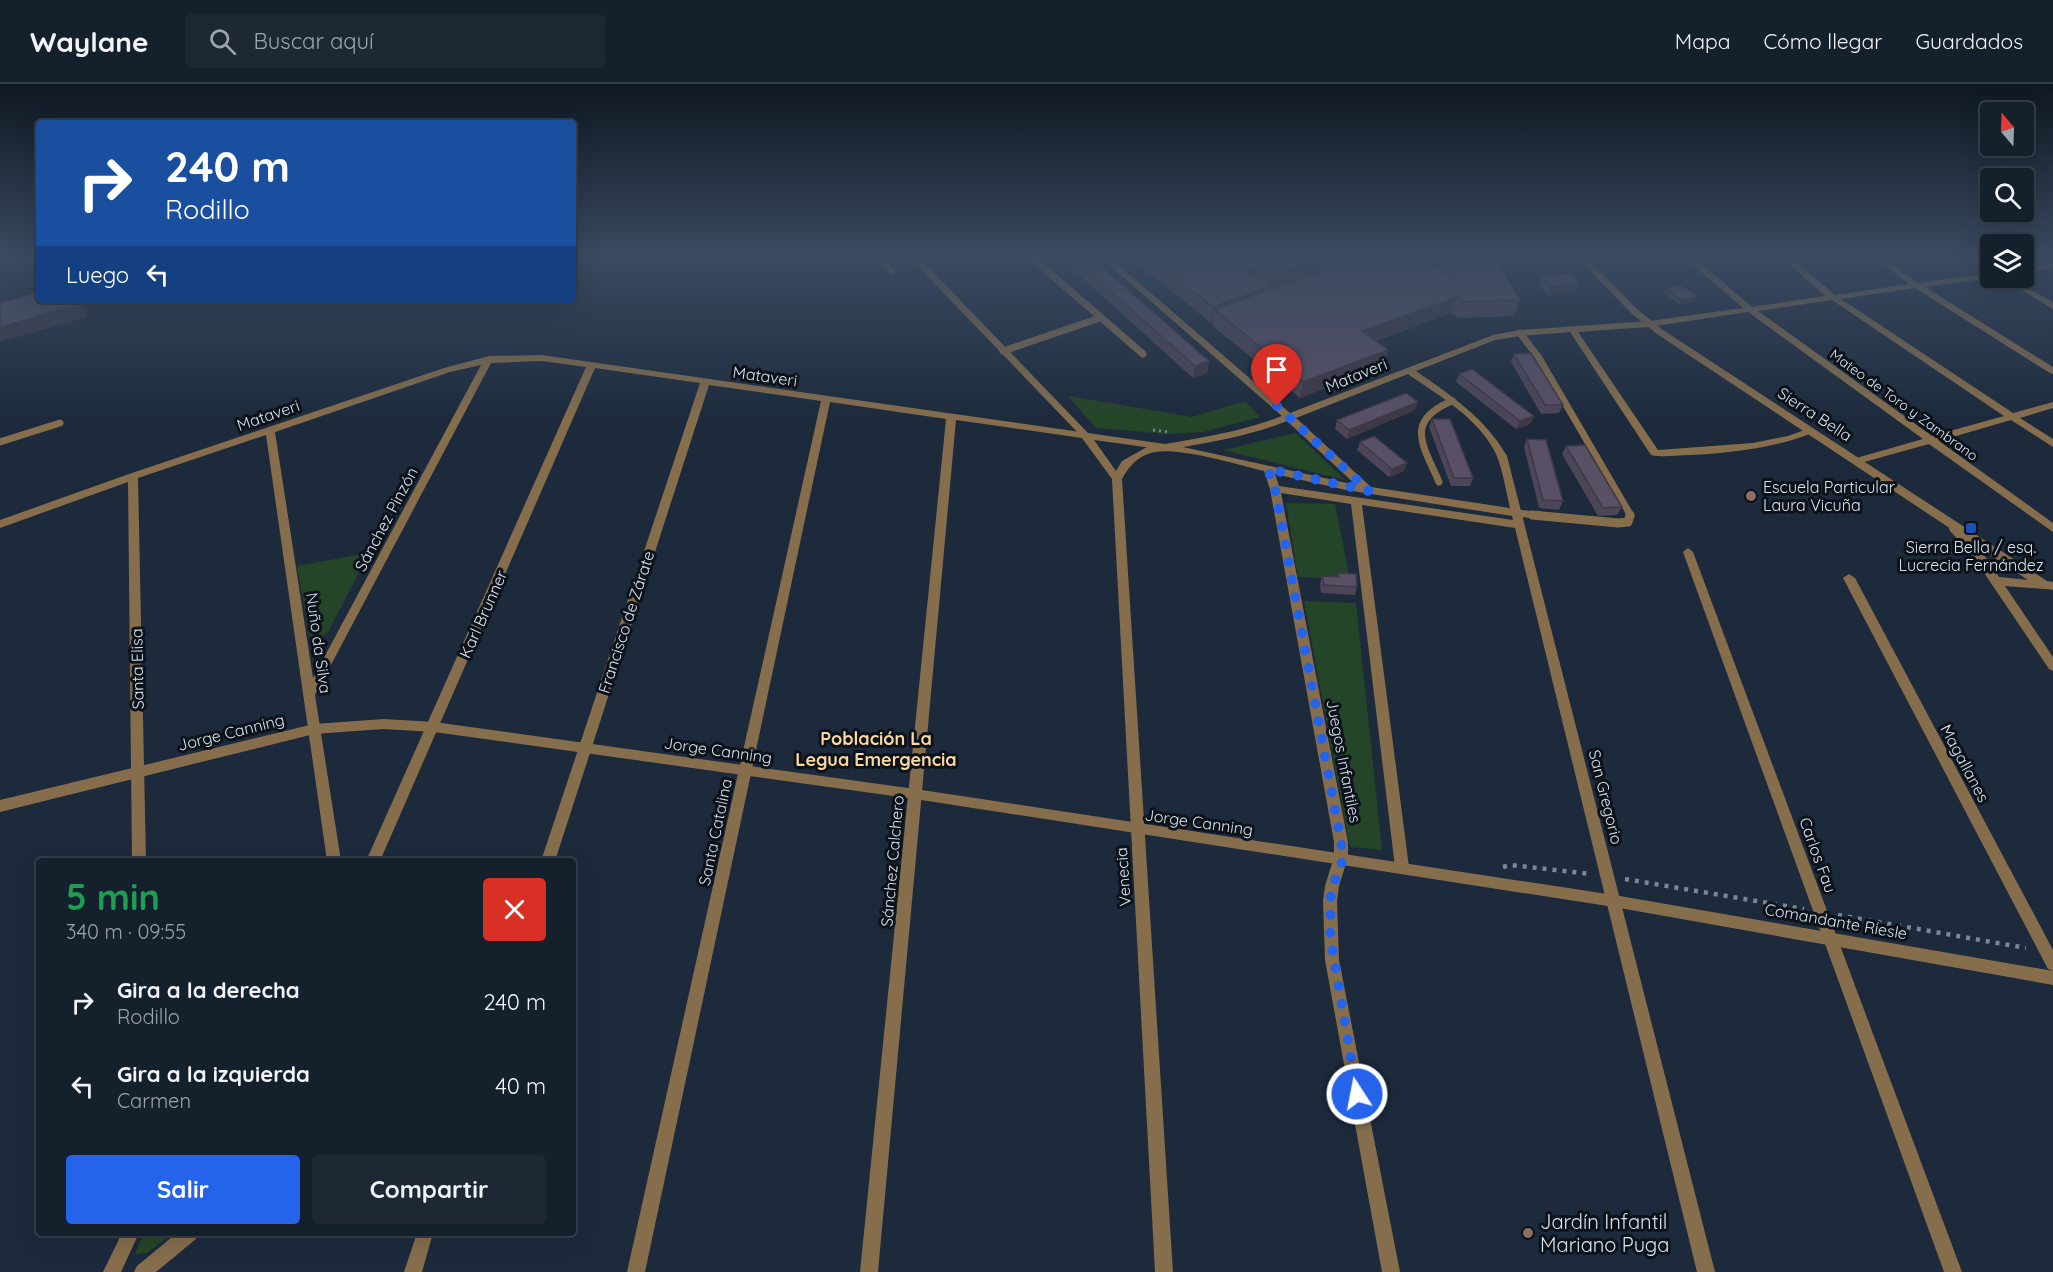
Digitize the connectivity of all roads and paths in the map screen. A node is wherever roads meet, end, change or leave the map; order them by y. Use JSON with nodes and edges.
{"nodes":[{"id":1,"x":965,"y":310,"type":"edge"},
{"id":2,"x":1091,"y":310,"type":"edge"},
{"id":3,"x":1166,"y":310,"type":"edge"},
{"id":4,"x":1635,"y":310,"type":"edge"},
{"id":5,"x":1742,"y":310,"type":"edge"},
{"id":6,"x":1754,"y":310,"type":"edge"},
{"id":7,"x":1860,"y":310,"type":"edge"},
{"id":8,"x":1959,"y":310,"type":"edge"},
{"id":9,"x":1963,"y":310,"type":"edge"},
{"id":10,"x":1100,"y":318,"type":"junction"},
{"id":11,"x":1649,"y":324,"type":"junction"},
{"id":12,"x":1572,"y":329,"type":"junction"},
{"id":13,"x":1520,"y":333,"type":"junction"},
{"id":14,"x":1003,"y":351,"type":"junction"},
{"id":15,"x":1143,"y":354,"type":"dead end"},
{"id":16,"x":489,"y":359,"type":"junction"},
{"id":17,"x":2053,"y":364,"type":"edge"},
{"id":18,"x":591,"y":366,"type":"junction"},
{"id":19,"x":1408,"y":370,"type":"junction"},
{"id":20,"x":2053,"y":371,"type":"edge"},
{"id":21,"x":705,"y":382,"type":"junction"},
{"id":22,"x":826,"y":399,"type":"junction"},
{"id":23,"x":1452,"y":401,"type":"junction"},
{"id":24,"x":2053,"y":405,"type":"edge"},
{"id":25,"x":2016,"y":415,"type":"junction"},
{"id":26,"x":951,"y":417,"type":"junction"},
{"id":27,"x":1290,"y":418,"type":"junction"},
{"id":28,"x":60,"y":423,"type":"dead end"},
{"id":29,"x":270,"y":430,"type":"junction"},
{"id":30,"x":1150,"y":430,"type":"dead end"},
{"id":31,"x":1810,"y":431,"type":"junction"},
{"id":32,"x":1172,"y":432,"type":"dead end"},
{"id":33,"x":1085,"y":435,"type":"junction"},
{"id":34,"x":2053,"y":436,"type":"edge"},
{"id":35,"x":1935,"y":439,"type":"junction"},
{"id":36,"x":0,"y":442,"type":"edge"},
{"id":37,"x":2053,"y":444,"type":"edge"},
{"id":38,"x":1161,"y":447,"type":"junction"},
{"id":39,"x":1857,"y":461,"type":"junction"},
{"id":40,"x":1268,"y":469,"type":"junction"},
{"id":41,"x":133,"y":476,"type":"junction"},
{"id":42,"x":1117,"y":479,"type":"junction"},
{"id":43,"x":1439,"y":482,"type":"dead end"},
{"id":44,"x":1275,"y":489,"type":"junction"},
{"id":45,"x":1369,"y":491,"type":"junction"},
{"id":46,"x":1356,"y":503,"type":"junction"},
{"id":47,"x":1519,"y":519,"type":"junction"},
{"id":48,"x":2053,"y":519,"type":"edge"},
{"id":49,"x":1948,"y":522,"type":"junction"},
{"id":50,"x":0,"y":524,"type":"edge"},
{"id":51,"x":2053,"y":528,"type":"edge"},
{"id":52,"x":1688,"y":552,"type":"dead end"},
{"id":53,"x":1849,"y":578,"type":"dead end"},
{"id":54,"x":1995,"y":580,"type":"junction"},
{"id":55,"x":2049,"y":586,"type":"edge"},
{"id":56,"x":2053,"y":666,"type":"edge"},
{"id":57,"x":310,"y":694,"type":"junction"},
{"id":58,"x":434,"y":727,"type":"junction"},
{"id":59,"x":314,"y":729,"type":"junction"},
{"id":60,"x":585,"y":747,"type":"junction"},
{"id":61,"x":745,"y":771,"type":"junction"},
{"id":62,"x":139,"y":772,"type":"junction"},
{"id":63,"x":915,"y":794,"type":"junction"},
{"id":64,"x":0,"y":806,"type":"edge"},
{"id":65,"x":1137,"y":830,"type":"junction"},
{"id":66,"x":139,"y":858,"type":"edge"},
{"id":67,"x":334,"y":858,"type":"edge"},
{"id":68,"x":374,"y":858,"type":"edge"},
{"id":69,"x":549,"y":858,"type":"edge"},
{"id":70,"x":1343,"y":859,"type":"junction"},
{"id":71,"x":1402,"y":867,"type":"junction"},
{"id":72,"x":1614,"y":901,"type":"junction"},
{"id":73,"x":1830,"y":939,"type":"junction"},
{"id":74,"x":2053,"y":964,"type":"edge"},
{"id":75,"x":2053,"y":978,"type":"edge"},
{"id":76,"x":130,"y":1236,"type":"edge"},
{"id":77,"x":186,"y":1236,"type":"edge"},
{"id":78,"x":425,"y":1236,"type":"edge"},
{"id":79,"x":112,"y":1272,"type":"edge"},
{"id":80,"x":143,"y":1272,"type":"edge"},
{"id":81,"x":413,"y":1272,"type":"edge"},
{"id":82,"x":636,"y":1272,"type":"edge"},
{"id":83,"x":869,"y":1272,"type":"edge"},
{"id":84,"x":1164,"y":1272,"type":"edge"},
{"id":85,"x":1390,"y":1272,"type":"edge"},
{"id":86,"x":1706,"y":1272,"type":"edge"},
{"id":87,"x":1953,"y":1272,"type":"edge"}],
"edges":[{"from":1,"to":14,"type":"lane"},
{"from":2,"to":10,"type":"lane"},
{"from":3,"to":27,"type":"street"},
{"from":4,"to":11,"type":"street","name":"Sierra Bella"},
{"from":5,"to":11,"type":"street","name":"Mataveri"},
{"from":6,"to":35,"type":"street","name":"Mateo de Toro y Zambrano"},
{"from":7,"to":25,"type":"street"},
{"from":8,"to":20,"type":"street"},
{"from":9,"to":17,"type":"street"},
{"from":10,"to":14,"type":"lane"},
{"from":10,"to":15,"type":"lane"},
{"from":11,"to":12,"type":"street","name":"Mataveri"},
{"from":11,"to":31,"type":"street","name":"Sierra Bella"},
{"from":12,"to":13,"type":"street","name":"Mataveri"},
{"from":12,"to":31,"type":"street"},
{"from":13,"to":19,"type":"street","name":"Mataveri"},
{"from":13,"to":47,"type":"lane"},
{"from":14,"to":33,"type":"lane"},
{"from":16,"to":18,"type":"street","name":"Mataveri"},
{"from":16,"to":29,"type":"street","name":"Mataveri"},
{"from":16,"to":57,"type":"street","name":"Sánchez Pinzón"},
{"from":18,"to":21,"type":"street","name":"Mataveri"},
{"from":18,"to":58,"type":"street","name":"Karl Brunner"},
{"from":19,"to":23,"type":"street","name":"San Gregorio"},
{"from":19,"to":27,"type":"street","name":"Mataveri"},
{"from":21,"to":22,"type":"street","name":"Mataveri"},
{"from":21,"to":60,"type":"street","name":"Francisco de Zárate"},
{"from":22,"to":26,"type":"street","name":"Mataveri"},
{"from":22,"to":61,"type":"street","name":"Santa Catalina"},
{"from":23,"to":43,"type":"lane"},
{"from":23,"to":47,"type":"street","name":"San Gregorio"},
{"from":24,"to":25,"type":"street"},
{"from":25,"to":34,"type":"street"},
{"from":25,"to":35,"type":"street"},
{"from":25,"to":37,"type":"street"},
{"from":26,"to":33,"type":"street","name":"Mataveri"},
{"from":26,"to":63,"type":"street","name":"Sánchez Calchero"},
{"from":27,"to":38,"type":"street","name":"Mataveri"},
{"from":27,"to":45,"type":"street"},
{"from":28,"to":36,"type":"lane"},
{"from":29,"to":41,"type":"street","name":"Mataveri"},
{"from":29,"to":57,"type":"street","name":"Nuño da Silva"},
{"from":30,"to":32,"type":"path"},
{"from":31,"to":39,"type":"street","name":"Sierra Bella"},
{"from":33,"to":38,"type":"street","name":"Mataveri"},
{"from":33,"to":42,"type":"street"},
{"from":35,"to":39,"type":"street"},
{"from":35,"to":48,"type":"street","name":"Mateo de Toro y Zambrano"},
{"from":35,"to":51,"type":"street","name":"Mateo de Toro y Zambrano"},
{"from":38,"to":40,"type":"street"},
{"from":38,"to":42,"type":"street"},
{"from":39,"to":49,"type":"street","name":"Sierra Bella"},
{"from":40,"to":44,"type":"street","name":"Juegos Infantiles"},
{"from":40,"to":45,"type":"street"},
{"from":41,"to":50,"type":"street","name":"Mataveri"},
{"from":41,"to":62,"type":"street","name":"Santa Elisa"},
{"from":42,"to":65,"type":"street","name":"Venecia"},
{"from":44,"to":46,"type":"street"},
{"from":44,"to":70,"type":"street","name":"Juegos Infantiles"},
{"from":45,"to":47,"type":"street"},
{"from":46,"to":47,"type":"street"},
{"from":46,"to":71,"type":"street"},
{"from":47,"to":72,"type":"street","name":"San Gregorio"},
{"from":49,"to":54,"type":"street"},
{"from":49,"to":55,"type":"street","name":"Sierra Bella"},
{"from":52,"to":73,"type":"street","name":"Carlos Fau"},
{"from":53,"to":74,"type":"street","name":"Magallanes"},
{"from":54,"to":55,"type":"street","name":"Sierra Bella"},
{"from":54,"to":56,"type":"street"},
{"from":57,"to":59,"type":"street","name":"Nuño da Silva"},
{"from":58,"to":59,"type":"street","name":"Jorge Canning"},
{"from":58,"to":60,"type":"street","name":"Jorge Canning"},
{"from":58,"to":68,"type":"street","name":"Karl Brunner"},
{"from":59,"to":62,"type":"street","name":"Jorge Canning"},
{"from":59,"to":67,"type":"street","name":"Nuño da Silva"},
{"from":60,"to":61,"type":"street","name":"Jorge Canning"},
{"from":60,"to":69,"type":"street","name":"Francisco de Zárate"},
{"from":61,"to":63,"type":"street","name":"Jorge Canning"},
{"from":61,"to":82,"type":"street","name":"Santa Catalina"},
{"from":62,"to":64,"type":"street","name":"Jorge Canning"},
{"from":62,"to":66,"type":"street","name":"Santa Elisa"},
{"from":63,"to":65,"type":"street","name":"Jorge Canning"},
{"from":63,"to":83,"type":"street","name":"Sánchez Calchero"},
{"from":65,"to":70,"type":"street","name":"Jorge Canning"},
{"from":65,"to":84,"type":"street","name":"Venecia"},
{"from":70,"to":71,"type":"street","name":"Jorge Canning"},
{"from":70,"to":85,"type":"street"},
{"from":71,"to":72,"type":"street","name":"Jorge Canning"},
{"from":72,"to":73,"type":"street","name":"Comandante Riesle"},
{"from":72,"to":86,"type":"street","name":"San Gregorio"},
{"from":73,"to":75,"type":"street","name":"Comandante Riesle"},
{"from":73,"to":87,"type":"street","name":"Carlos Fau"},
{"from":76,"to":79,"type":"street"},
{"from":77,"to":80,"type":"street"},
{"from":78,"to":81,"type":"street"}]}
